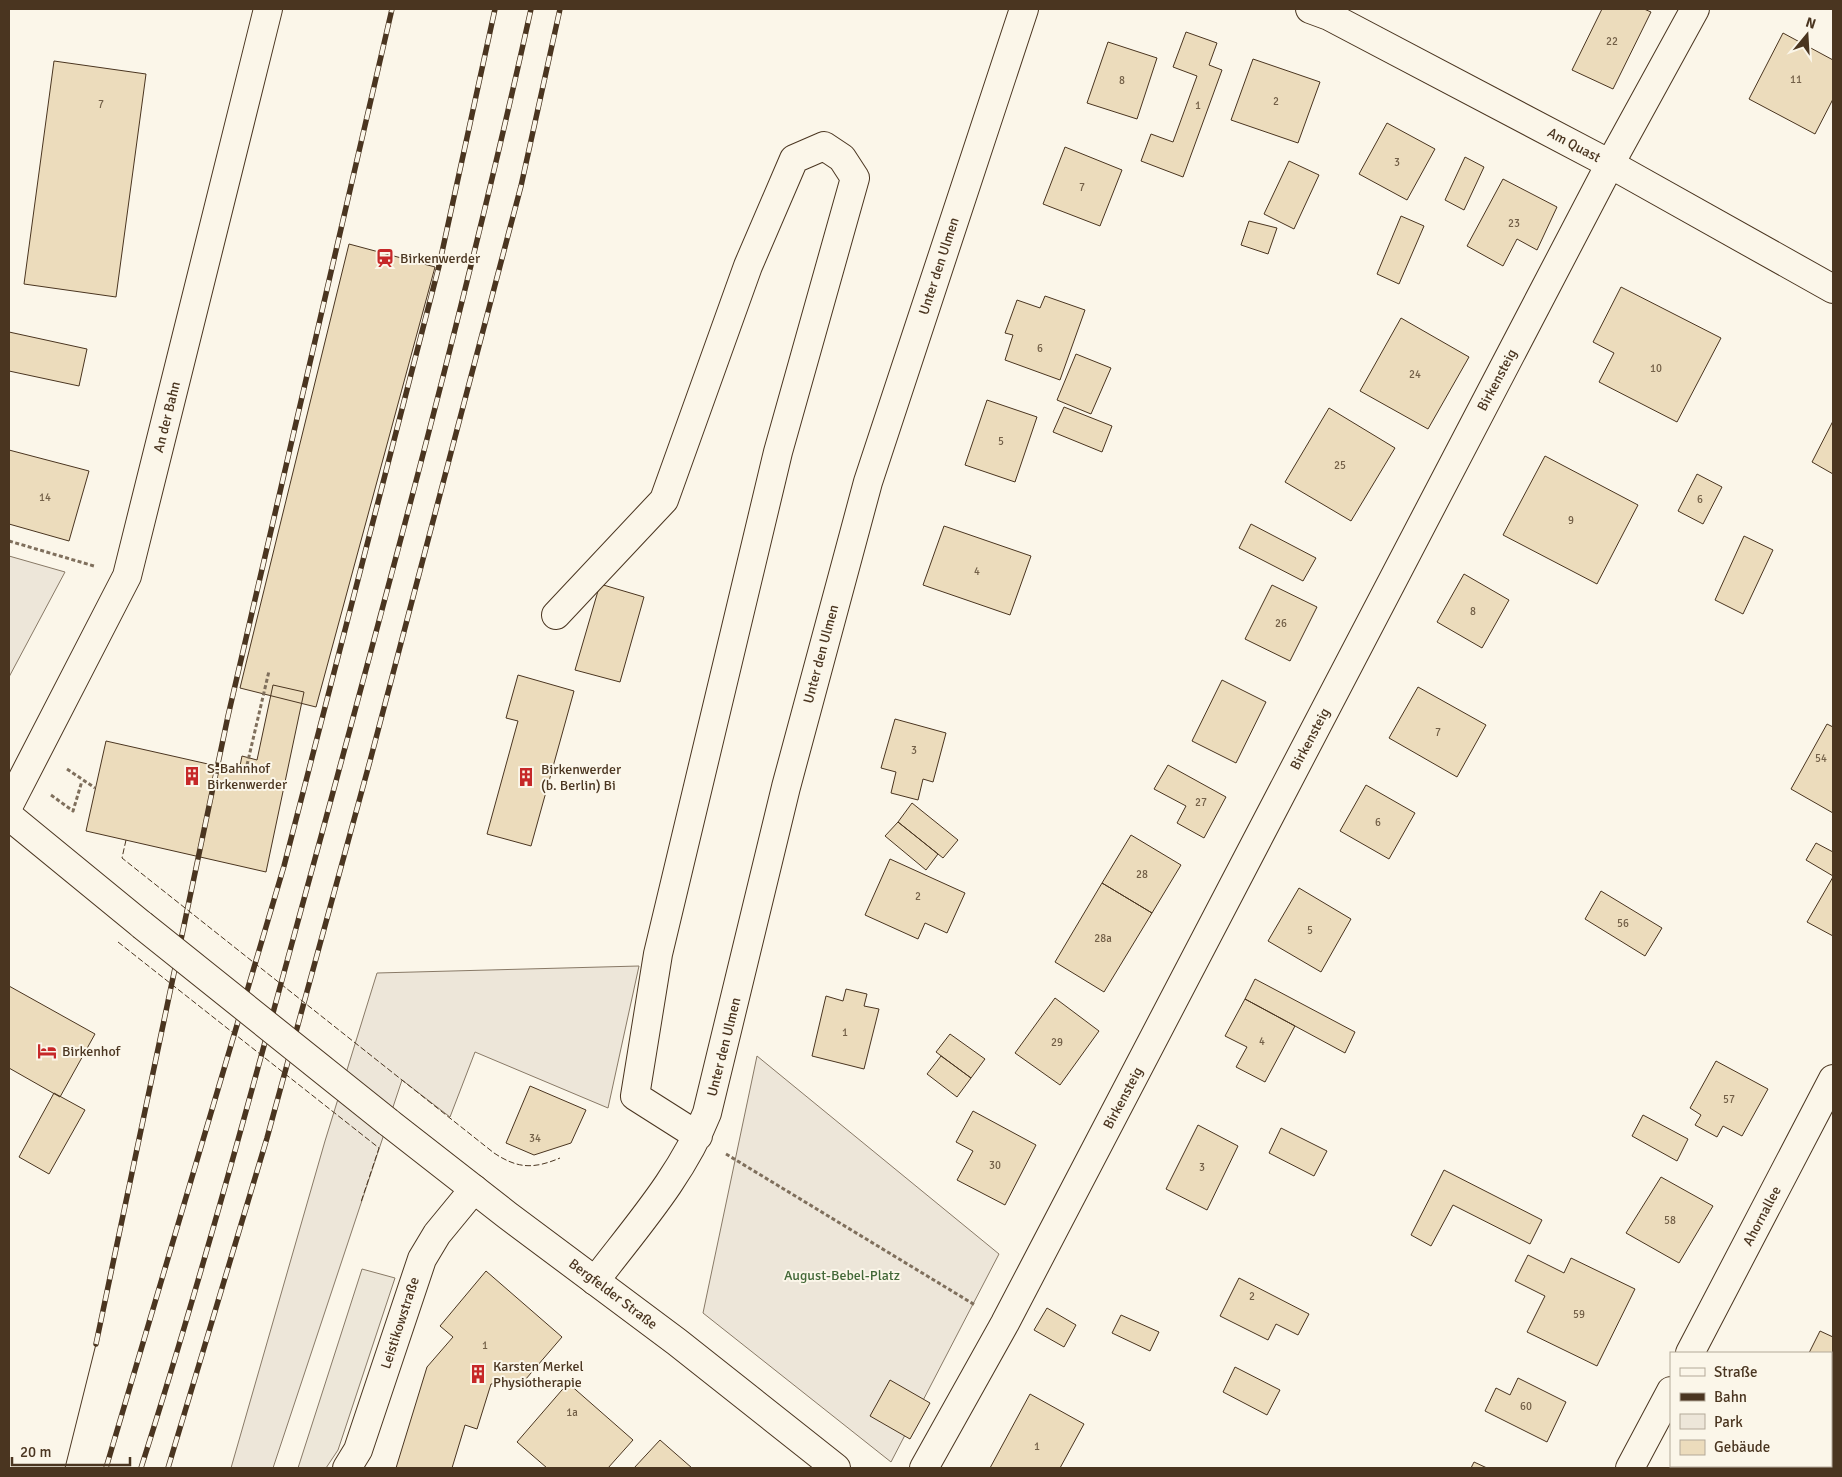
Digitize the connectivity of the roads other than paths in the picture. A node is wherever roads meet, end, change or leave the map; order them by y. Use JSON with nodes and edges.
{"nodes":[{"id":1,"x":268,"y":9,"type":"edge"},
{"id":2,"x":1024,"y":9,"type":"edge"},
{"id":3,"x":1310,"y":9,"type":"edge"},
{"id":4,"x":1695,"y":9,"type":"edge"},
{"id":5,"x":1610,"y":164,"type":"junction"},
{"id":6,"x":1833,"y":290,"type":"edge"},
{"id":7,"x":556,"y":614,"type":"dead end"},
{"id":8,"x":9,"y":805,"type":"edge"},
{"id":9,"x":9,"y":816,"type":"edge"},
{"id":10,"x":1833,"y":1079,"type":"edge"},
{"id":11,"x":698,"y":1136,"type":"junction"},
{"id":12,"x":474,"y":1189,"type":"junction"},
{"id":13,"x":595,"y":1281,"type":"junction"},
{"id":14,"x":1691,"y":1352,"type":"edge"},
{"id":15,"x":1670,"y":1393,"type":"edge"},
{"id":16,"x":347,"y":1468,"type":"edge"},
{"id":17,"x":836,"y":1468,"type":"edge"},
{"id":18,"x":924,"y":1468,"type":"edge"},
{"id":19,"x":1630,"y":1468,"type":"edge"}],
"edges":[{"from":1,"to":8,"type":"street","name":"An der Bahn"},
{"from":2,"to":11,"type":"street","name":"Unter den Ulmen"},
{"from":3,"to":5,"type":"street","name":"Am Quast"},
{"from":4,"to":5,"type":"street","name":"Birkensteig"},
{"from":5,"to":6,"type":"street","name":"Am Quast"},
{"from":5,"to":18,"type":"street","name":"Birkensteig"},
{"from":7,"to":11,"type":"street"},
{"from":9,"to":12,"type":"street","name":"Bergfelder Straße","bridge":true},
{"from":10,"to":14,"type":"street","name":"Ahornallee"},
{"from":11,"to":13,"type":"street","name":"Unter den Ulmen"},
{"from":12,"to":13,"type":"street","name":"Bergfelder Straße"},
{"from":12,"to":16,"type":"street","name":"Leistikowstraße"},
{"from":13,"to":17,"type":"street","name":"Bergfelder Straße"},
{"from":15,"to":19,"type":"street"}]}
